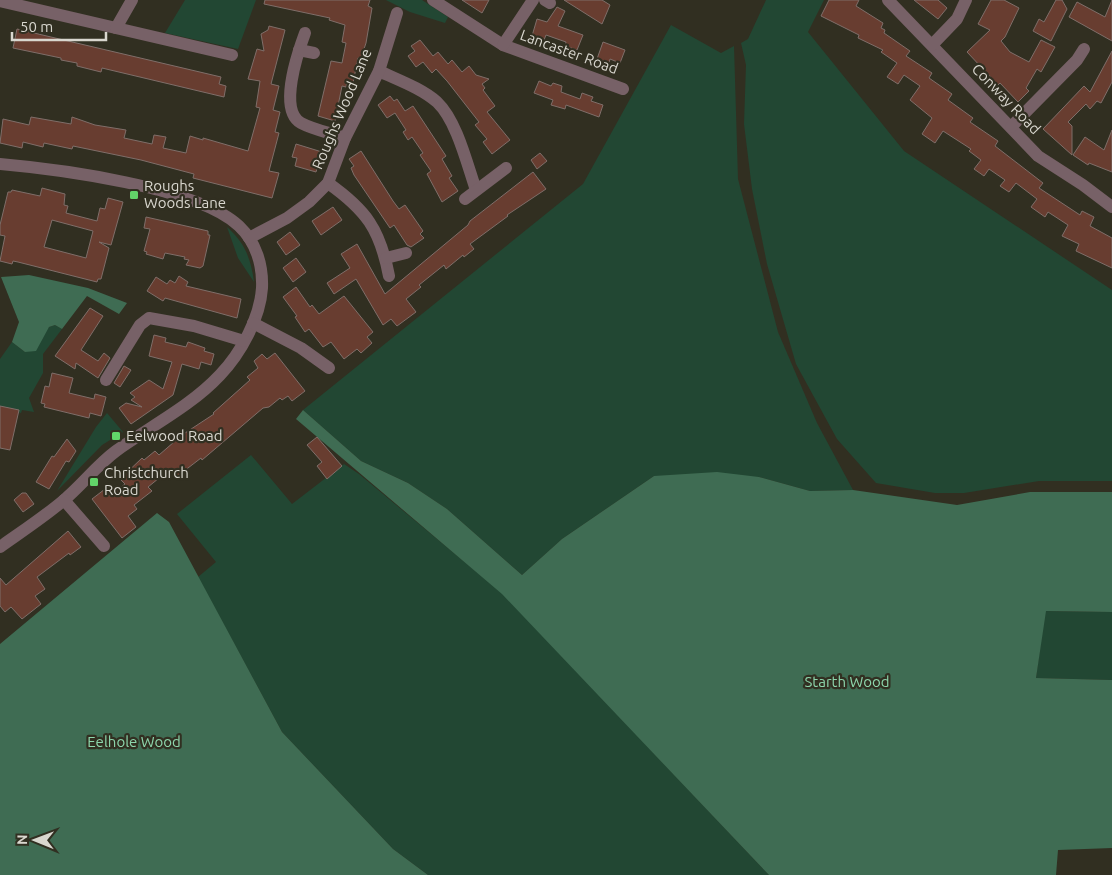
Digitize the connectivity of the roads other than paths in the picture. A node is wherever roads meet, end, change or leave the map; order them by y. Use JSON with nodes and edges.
{"nodes":[{"id":1,"x":132,"y":0,"type":"edge"},
{"id":2,"x":433,"y":0,"type":"edge"},
{"id":3,"x":533,"y":0,"type":"edge"},
{"id":4,"x":888,"y":0,"type":"edge"},
{"id":5,"x":966,"y":0,"type":"edge"},
{"id":6,"x":0,"y":1,"type":"edge"},
{"id":7,"x":397,"y":13,"type":"dead end"},
{"id":8,"x":116,"y":28,"type":"junction"},
{"id":9,"x":305,"y":33,"type":"dead end"},
{"id":10,"x":503,"y":45,"type":"junction"},
{"id":11,"x":932,"y":45,"type":"junction"},
{"id":12,"x":1084,"y":49,"type":"dead end"},
{"id":13,"x":299,"y":50,"type":"junction"},
{"id":14,"x":314,"y":53,"type":"dead end"},
{"id":15,"x":232,"y":54,"type":"dead end"},
{"id":16,"x":379,"y":71,"type":"junction"},
{"id":17,"x":623,"y":89,"type":"dead end"},
{"id":18,"x":1011,"y":127,"type":"junction"},
{"id":19,"x":344,"y":138,"type":"junction"},
{"id":20,"x":0,"y":164,"type":"edge"},
{"id":21,"x":506,"y":168,"type":"dead end"},
{"id":22,"x":328,"y":183,"type":"junction"},
{"id":23,"x":476,"y":190,"type":"junction"},
{"id":24,"x":465,"y":199,"type":"dead end"},
{"id":25,"x":1112,"y":207,"type":"edge"},
{"id":26,"x":249,"y":238,"type":"junction"},
{"id":27,"x":406,"y":252,"type":"dead end"},
{"id":28,"x":386,"y":258,"type":"junction"},
{"id":29,"x":389,"y":276,"type":"dead end"},
{"id":30,"x":253,"y":322,"type":"junction"},
{"id":31,"x":244,"y":341,"type":"junction"},
{"id":32,"x":329,"y":368,"type":"dead end"},
{"id":33,"x":106,"y":380,"type":"dead end"},
{"id":34,"x":64,"y":500,"type":"junction"},
{"id":35,"x":104,"y":546,"type":"dead end"},
{"id":36,"x":0,"y":547,"type":"edge"}],
"edges":[{"from":1,"to":8,"type":"street"},
{"from":2,"to":10,"type":"street","name":"Lancaster Road"},
{"from":3,"to":10,"type":"street","name":"Lancaster Road"},
{"from":4,"to":11,"type":"street","name":"Conway Road"},
{"from":5,"to":11,"type":"street"},
{"from":6,"to":8,"type":"street"},
{"from":7,"to":16,"type":"street","name":"Roughs Wood Lane"},
{"from":8,"to":15,"type":"street"},
{"from":9,"to":13,"type":"street"},
{"from":10,"to":17,"type":"street","name":"Lancaster Road"},
{"from":11,"to":18,"type":"street","name":"Conway Road"},
{"from":12,"to":18,"type":"street"},
{"from":13,"to":14,"type":"street"},
{"from":13,"to":19,"type":"street"},
{"from":16,"to":19,"type":"street","name":"Roughs Wood Lane"},
{"from":16,"to":23,"type":"street"},
{"from":18,"to":25,"type":"street","name":"Conway Road"},
{"from":19,"to":22,"type":"street","name":"Roughs Wood Lane"},
{"from":20,"to":26,"type":"street"},
{"from":21,"to":23,"type":"street"},
{"from":22,"to":26,"type":"street","name":"Roughs Wood Lane"},
{"from":22,"to":28,"type":"street"},
{"from":23,"to":24,"type":"street"},
{"from":26,"to":30,"type":"street"},
{"from":27,"to":28,"type":"street"},
{"from":28,"to":29,"type":"street"},
{"from":30,"to":31,"type":"street"},
{"from":30,"to":32,"type":"street"},
{"from":31,"to":33,"type":"street"},
{"from":31,"to":34,"type":"street"},
{"from":34,"to":35,"type":"street"},
{"from":34,"to":36,"type":"street"}]}
